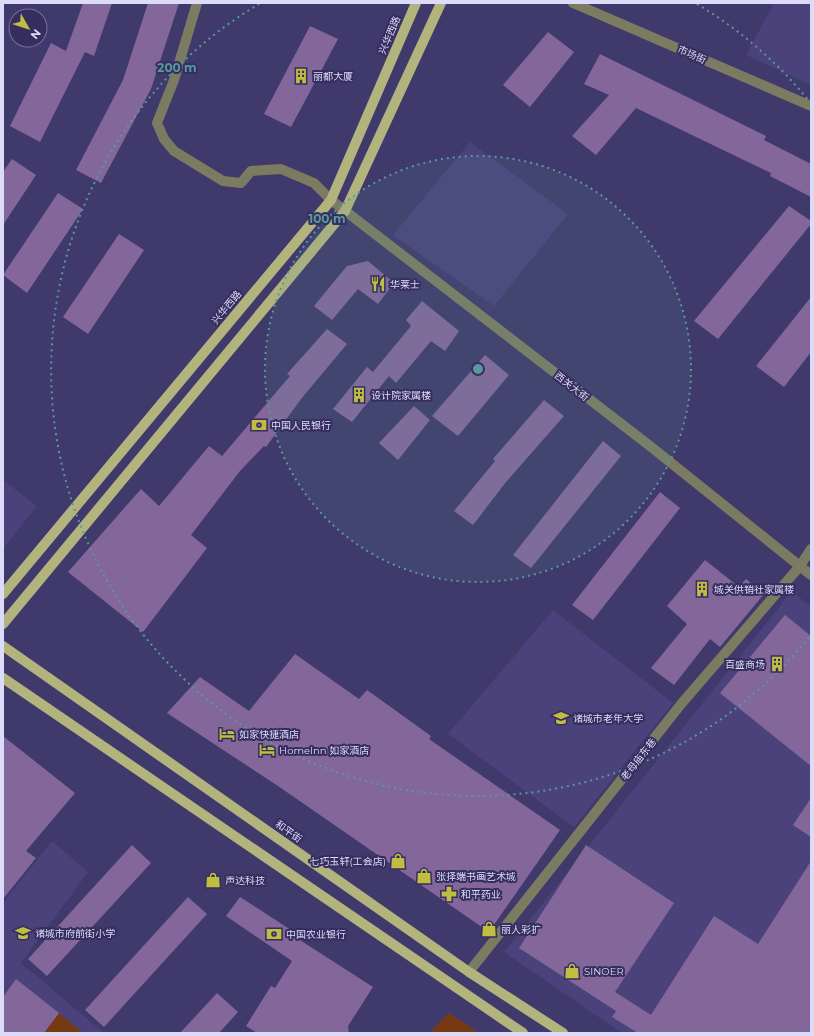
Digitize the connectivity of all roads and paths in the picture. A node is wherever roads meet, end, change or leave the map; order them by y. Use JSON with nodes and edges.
{"nodes":[{"id":1,"x":197,"y":3,"type":"edge"},
{"id":2,"x":416,"y":3,"type":"edge"},
{"id":3,"x":441,"y":3,"type":"edge"},
{"id":4,"x":573,"y":3,"type":"edge"},
{"id":5,"x":811,"y":106,"type":"edge"},
{"id":6,"x":331,"y":200,"type":"junction"},
{"id":7,"x":345,"y":211,"type":"junction"},
{"id":8,"x":811,"y":549,"type":"edge"},
{"id":9,"x":800,"y":566,"type":"junction"},
{"id":10,"x":811,"y":575,"type":"edge"},
{"id":11,"x":3,"y":594,"type":"edge"},
{"id":12,"x":3,"y":624,"type":"edge"},
{"id":13,"x":3,"y":646,"type":"edge"},
{"id":14,"x":3,"y":678,"type":"edge"},
{"id":15,"x":469,"y":972,"type":"junction"},
{"id":16,"x":523,"y":1033,"type":"edge"},
{"id":17,"x":563,"y":1033,"type":"edge"}],
"edges":[{"from":1,"to":6,"type":"street","name":"西关大街"},
{"from":2,"to":6,"type":"main road","name":"兴华西路"},
{"from":3,"to":7,"type":"main road"},
{"from":4,"to":5,"type":"street","name":"市场街"},
{"from":6,"to":7,"type":"street","name":"西关大街"},
{"from":6,"to":11,"type":"main road","name":"兴华西路"},
{"from":7,"to":9,"type":"street","name":"西关大街"},
{"from":7,"to":12,"type":"main road"},
{"from":8,"to":9,"type":"street","name":"老母庙东巷"},
{"from":9,"to":10,"type":"street","name":"西关大街"},
{"from":9,"to":15,"type":"street","name":"老母庙东巷"},
{"from":13,"to":15,"type":"main road","name":"和平街"},
{"from":14,"to":16,"type":"main road"},
{"from":15,"to":17,"type":"main road","name":"和平街"}]}
